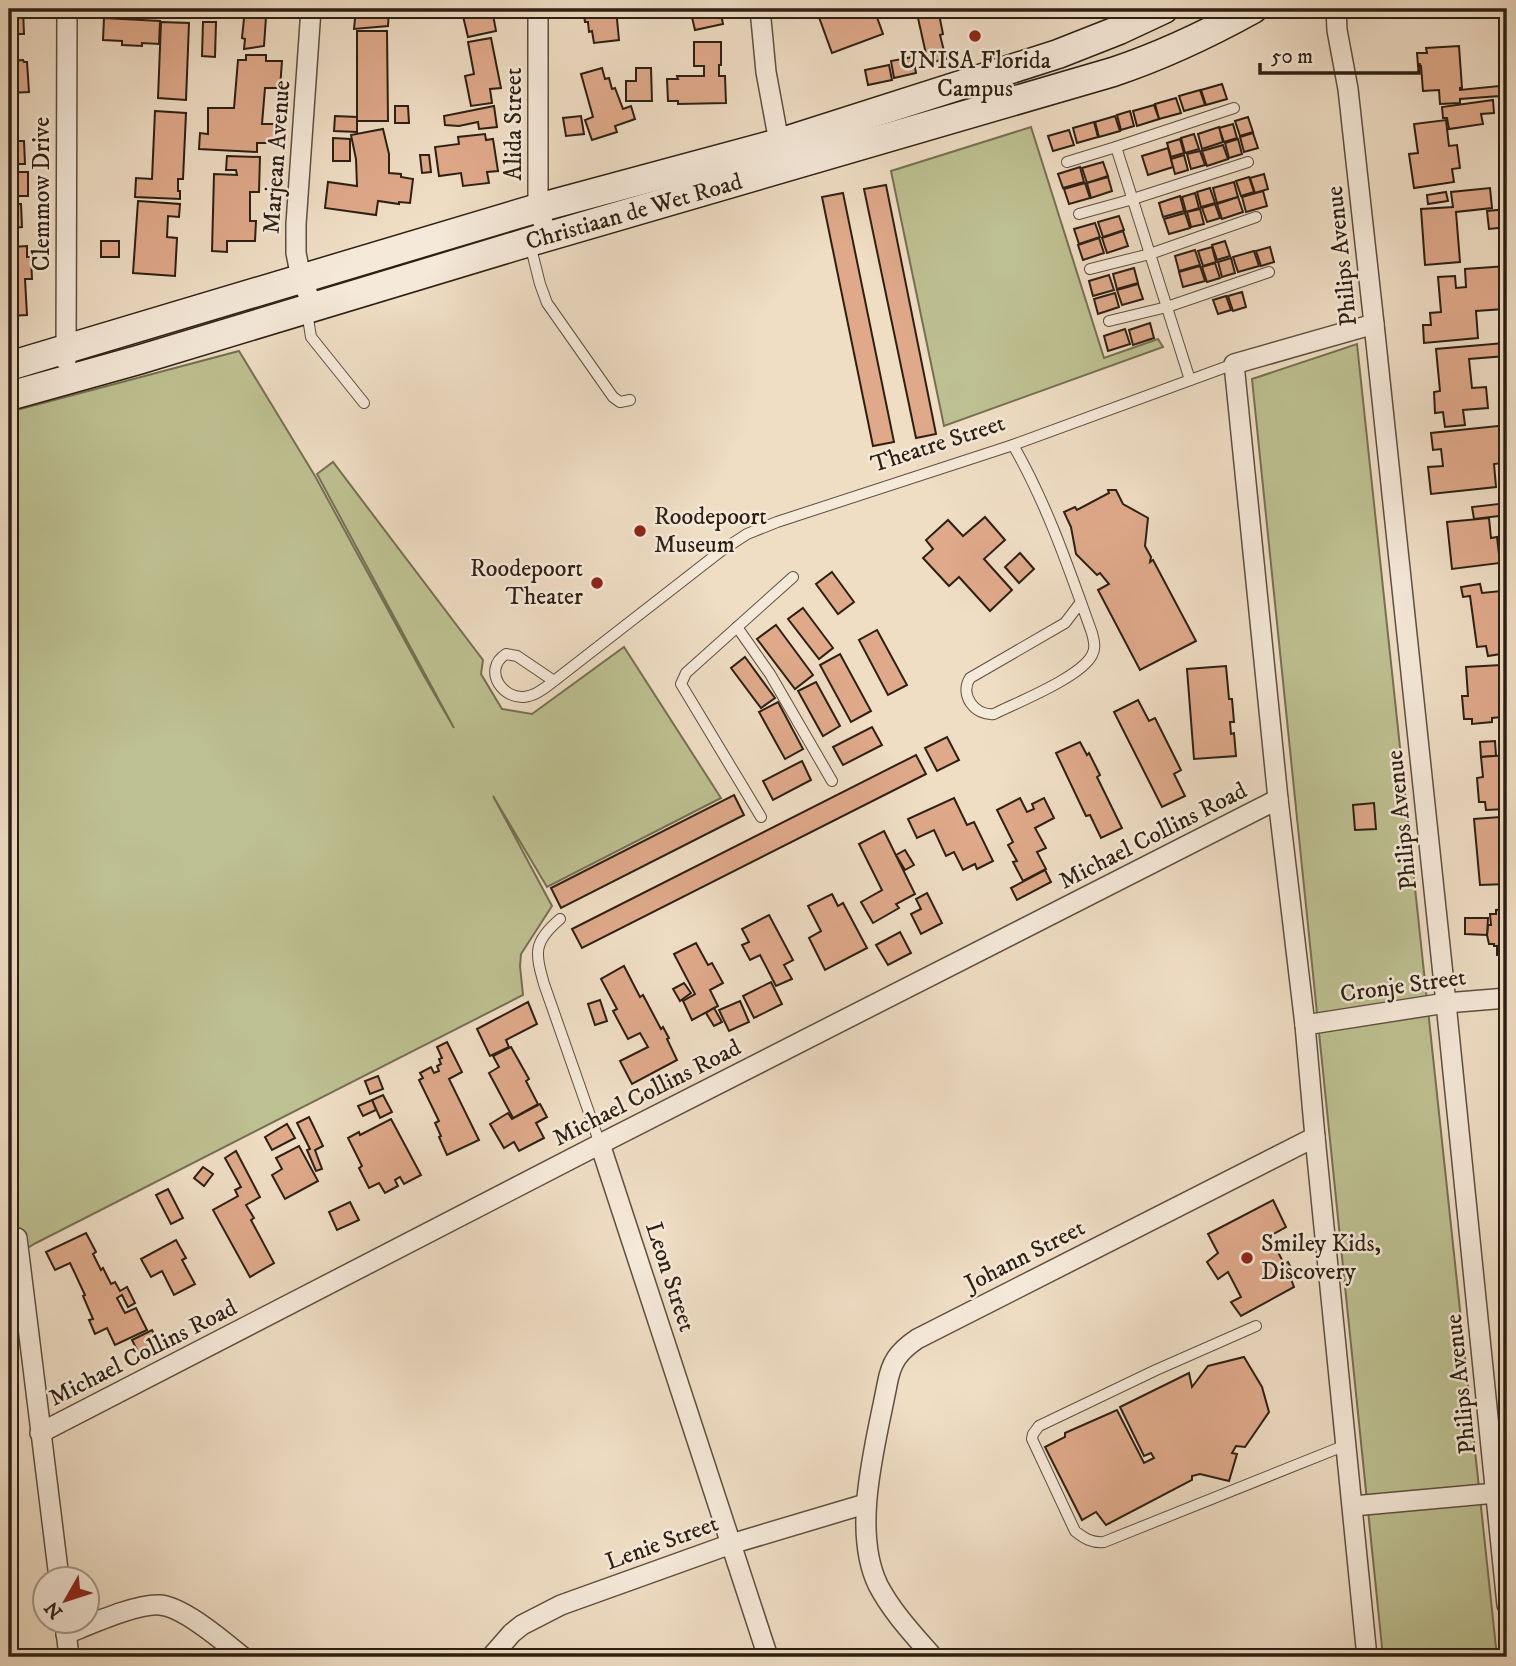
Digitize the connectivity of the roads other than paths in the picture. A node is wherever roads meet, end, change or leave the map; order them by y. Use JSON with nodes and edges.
{"nodes":[{"id":1,"x":67,"y":9,"type":"edge"},
{"id":2,"x":311,"y":9,"type":"edge"},
{"id":3,"x":538,"y":9,"type":"edge"},
{"id":4,"x":760,"y":9,"type":"edge"},
{"id":5,"x":1164,"y":9,"type":"edge"},
{"id":6,"x":1252,"y":9,"type":"edge"},
{"id":7,"x":1324,"y":9,"type":"edge"},
{"id":8,"x":1336,"y":9,"type":"edge"},
{"id":9,"x":1336,"y":30,"type":"junction"},
{"id":10,"x":1234,"y":108,"type":"dead end"},
{"id":11,"x":1116,"y":147,"type":"junction"},
{"id":12,"x":782,"y":156,"type":"junction"},
{"id":13,"x":1067,"y":162,"type":"dead end"},
{"id":14,"x":1248,"y":162,"type":"dead end"},
{"id":15,"x":1133,"y":199,"type":"junction"},
{"id":16,"x":538,"y":208,"type":"junction"},
{"id":17,"x":1079,"y":214,"type":"dead end"},
{"id":18,"x":1256,"y":217,"type":"dead end"},
{"id":19,"x":539,"y":239,"type":"junction"},
{"id":20,"x":1150,"y":254,"type":"junction"},
{"id":21,"x":1090,"y":270,"type":"dead end"},
{"id":22,"x":1269,"y":272,"type":"dead end"},
{"id":23,"x":301,"y":278,"type":"junction"},
{"id":24,"x":310,"y":307,"type":"junction"},
{"id":25,"x":1167,"y":307,"type":"junction"},
{"id":26,"x":1109,"y":321,"type":"dead end"},
{"id":27,"x":1374,"y":324,"type":"junction"},
{"id":28,"x":65,"y":350,"type":"junction"},
{"id":29,"x":1234,"y":364,"type":"junction"},
{"id":30,"x":9,"y":366,"type":"edge"},
{"id":31,"x":68,"y":379,"type":"junction"},
{"id":32,"x":1190,"y":380,"type":"junction"},
{"id":33,"x":9,"y":396,"type":"edge"},
{"id":34,"x":630,"y":400,"type":"dead end"},
{"id":35,"x":364,"y":403,"type":"dead end"},
{"id":36,"x":1013,"y":445,"type":"junction"},
{"id":37,"x":793,"y":577,"type":"dead end"},
{"id":38,"x":1081,"y":602,"type":"junction"},
{"id":39,"x":737,"y":627,"type":"junction"},
{"id":40,"x":554,"y":681,"type":"junction"},
{"id":41,"x":832,"y":781,"type":"dead end"},
{"id":42,"x":1278,"y":799,"type":"junction"},
{"id":43,"x":761,"y":817,"type":"dead end"},
{"id":44,"x":560,"y":919,"type":"dead end"},
{"id":45,"x":1507,"y":998,"type":"edge"},
{"id":46,"x":1446,"y":1003,"type":"junction"},
{"id":47,"x":1305,"y":1025,"type":"junction"},
{"id":48,"x":1315,"y":1137,"type":"junction"},
{"id":49,"x":600,"y":1144,"type":"junction"},
{"id":50,"x":17,"y":1238,"type":"dead end"},
{"id":51,"x":1256,"y":1326,"type":"dead end"},
{"id":52,"x":40,"y":1433,"type":"junction"},
{"id":53,"x":1347,"y":1445,"type":"junction"},
{"id":54,"x":1496,"y":1493,"type":"junction"},
{"id":55,"x":865,"y":1504,"type":"junction"},
{"id":56,"x":1353,"y":1506,"type":"junction"},
{"id":57,"x":731,"y":1544,"type":"junction"},
{"id":58,"x":57,"y":1564,"type":"edge"},
{"id":59,"x":1507,"y":1605,"type":"edge"},
{"id":60,"x":102,"y":1619,"type":"edge"},
{"id":61,"x":66,"y":1634,"type":"edge"},
{"id":62,"x":69,"y":1657,"type":"edge"},
{"id":63,"x":243,"y":1657,"type":"edge"},
{"id":64,"x":491,"y":1657,"type":"edge"},
{"id":65,"x":768,"y":1657,"type":"edge"},
{"id":66,"x":933,"y":1657,"type":"edge"},
{"id":67,"x":1367,"y":1657,"type":"edge"}],
"edges":[{"from":1,"to":28,"type":"street","name":"Clemmow Drive"},
{"from":2,"to":23,"type":"street","name":"Marjean Avenue"},
{"from":3,"to":16,"type":"street","name":"Alida Street"},
{"from":4,"to":12,"type":"street"},
{"from":5,"to":12,"type":"main road","name":"Christiaan de Wet Road"},
{"from":6,"to":12,"type":"main road","name":"Christiaan de Wet Road"},
{"from":7,"to":9,"type":"street","name":"Philips Avenue"},
{"from":8,"to":9,"type":"street","name":"Philips Avenue"},
{"from":9,"to":27,"type":"street","name":"Philips Avenue"},
{"from":10,"to":11,"type":"lane"},
{"from":11,"to":13,"type":"lane"},
{"from":11,"to":15,"type":"lane"},
{"from":12,"to":16,"type":"main road","name":"Christiaan de Wet Road"},
{"from":12,"to":19,"type":"main road","name":"Christiaan de Wet Road"},
{"from":14,"to":15,"type":"lane"},
{"from":15,"to":17,"type":"lane"},
{"from":15,"to":20,"type":"lane"},
{"from":16,"to":19,"type":"street","name":"Alida Street"},
{"from":16,"to":23,"type":"main road","name":"Christiaan de Wet Road"},
{"from":18,"to":20,"type":"lane"},
{"from":19,"to":24,"type":"main road","name":"Christiaan de Wet Road"},
{"from":19,"to":34,"type":"lane"},
{"from":20,"to":21,"type":"lane"},
{"from":20,"to":25,"type":"lane"},
{"from":22,"to":25,"type":"lane"},
{"from":23,"to":24,"type":"street","name":"Marjean Avenue"},
{"from":23,"to":28,"type":"main road","name":"Christiaan de Wet Road"},
{"from":24,"to":31,"type":"main road","name":"Christiaan de Wet Road"},
{"from":24,"to":35,"type":"lane"},
{"from":25,"to":26,"type":"lane"},
{"from":25,"to":32,"type":"lane"},
{"from":27,"to":29,"type":"street","name":"Theatre Street"},
{"from":27,"to":46,"type":"street","name":"Philips Avenue"},
{"from":28,"to":30,"type":"main road","name":"Christiaan de Wet Road"},
{"from":28,"to":31,"type":"street","name":"Clemmow Drive"},
{"from":29,"to":32,"type":"lane","name":"Theatre Street"},
{"from":29,"to":42,"type":"street"},
{"from":31,"to":33,"type":"main road","name":"Christiaan de Wet Road"},
{"from":32,"to":36,"type":"lane","name":"Theatre Street"},
{"from":36,"to":38,"type":"lane"},
{"from":36,"to":40,"type":"lane","name":"Theatre Street"},
{"from":37,"to":39,"type":"lane"},
{"from":38,"to":38,"type":"lane"},
{"from":39,"to":41,"type":"lane"},
{"from":39,"to":43,"type":"lane"},
{"from":40,"to":40,"type":"lane","name":"Theatre Street"},
{"from":42,"to":47,"type":"street"},
{"from":42,"to":49,"type":"street","name":"Michael Collins Road"},
{"from":44,"to":49,"type":"lane","name":"Leon Street"},
{"from":45,"to":46,"type":"street","name":"Cronje Street"},
{"from":46,"to":47,"type":"street","name":"Cronje Street"},
{"from":46,"to":54,"type":"street","name":"Philips Avenue"},
{"from":47,"to":48,"type":"street"},
{"from":48,"to":53,"type":"street"},
{"from":48,"to":55,"type":"street","name":"Johann Street"},
{"from":49,"to":52,"type":"street","name":"Michael Collins Road"},
{"from":49,"to":57,"type":"street","name":"Leon Street"},
{"from":50,"to":52,"type":"street"},
{"from":51,"to":53,"type":"lane"},
{"from":52,"to":58,"type":"street"},
{"from":53,"to":56,"type":"street"},
{"from":54,"to":56,"type":"street"},
{"from":54,"to":59,"type":"street","name":"Philips Avenue"},
{"from":55,"to":57,"type":"street","name":"Lenie Street"},
{"from":55,"to":66,"type":"street","name":"Johann Street"},
{"from":56,"to":67,"type":"street"},
{"from":57,"to":64,"type":"street","name":"Lenie Street"},
{"from":57,"to":65,"type":"street","name":"Leon Street"},
{"from":60,"to":63,"type":"street"},
{"from":61,"to":62,"type":"street"}]}
